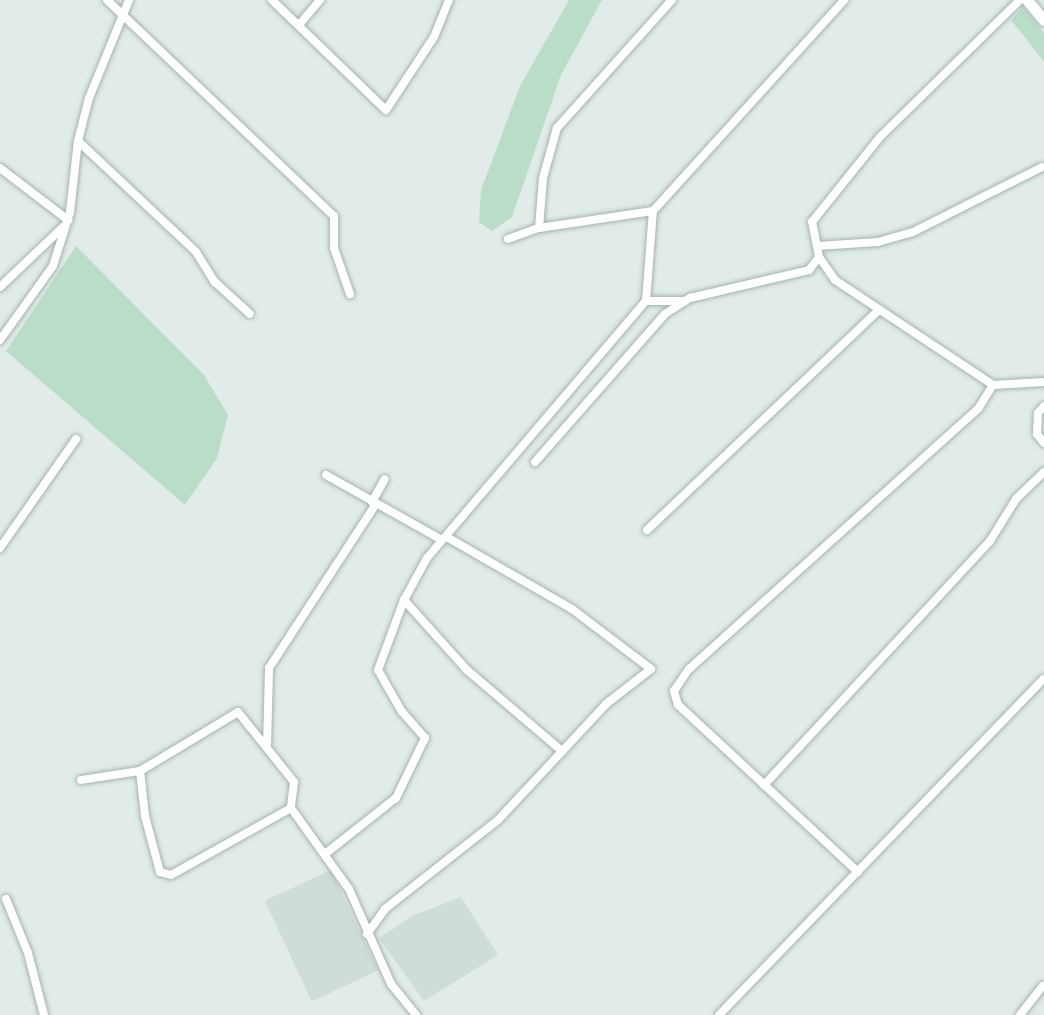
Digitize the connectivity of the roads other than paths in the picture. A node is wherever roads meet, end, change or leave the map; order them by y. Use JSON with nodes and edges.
{"nodes":[{"id":1,"x":107,"y":0,"type":"edge"},
{"id":2,"x":129,"y":0,"type":"edge"},
{"id":3,"x":272,"y":0,"type":"edge"},
{"id":4,"x":320,"y":0,"type":"edge"},
{"id":5,"x":449,"y":0,"type":"edge"},
{"id":6,"x":672,"y":0,"type":"edge"},
{"id":7,"x":844,"y":0,"type":"edge"},
{"id":8,"x":1020,"y":0,"type":"edge"},
{"id":9,"x":1027,"y":0,"type":"edge"},
{"id":10,"x":123,"y":15,"type":"junction"},
{"id":11,"x":1044,"y":20,"type":"edge"},
{"id":12,"x":299,"y":25,"type":"junction"},
{"id":13,"x":78,"y":141,"type":"junction"},
{"id":14,"x":1042,"y":167,"type":"dead end"},
{"id":15,"x":0,"y":168,"type":"edge"},
{"id":16,"x":653,"y":211,"type":"junction"},
{"id":17,"x":67,"y":222,"type":"junction"},
{"id":18,"x":539,"y":228,"type":"junction"},
{"id":19,"x":508,"y":239,"type":"dead end"},
{"id":20,"x":817,"y":246,"type":"junction"},
{"id":21,"x":819,"y":257,"type":"junction"},
{"id":22,"x":0,"y":287,"type":"edge"},
{"id":23,"x":350,"y":294,"type":"dead end"},
{"id":24,"x":646,"y":301,"type":"junction"},
{"id":25,"x":685,"y":301,"type":"junction"},
{"id":26,"x":879,"y":310,"type":"junction"},
{"id":27,"x":250,"y":314,"type":"dead end"},
{"id":28,"x":0,"y":340,"type":"edge"},
{"id":29,"x":1044,"y":382,"type":"edge"},
{"id":30,"x":993,"y":385,"type":"junction"},
{"id":31,"x":1044,"y":406,"type":"edge"},
{"id":32,"x":76,"y":439,"type":"dead end"},
{"id":33,"x":1044,"y":443,"type":"edge"},
{"id":34,"x":535,"y":462,"type":"dead end"},
{"id":35,"x":1044,"y":472,"type":"edge"},
{"id":36,"x":326,"y":475,"type":"dead end"},
{"id":37,"x":385,"y":479,"type":"dead end"},
{"id":38,"x":374,"y":503,"type":"junction"},
{"id":39,"x":647,"y":530,"type":"dead end"},
{"id":40,"x":444,"y":538,"type":"junction"},
{"id":41,"x":0,"y":548,"type":"edge"},
{"id":42,"x":404,"y":600,"type":"junction"},
{"id":43,"x":1044,"y":679,"type":"edge"},
{"id":44,"x":267,"y":747,"type":"junction"},
{"id":45,"x":562,"y":751,"type":"junction"},
{"id":46,"x":140,"y":771,"type":"junction"},
{"id":47,"x":81,"y":780,"type":"dead end"},
{"id":48,"x":764,"y":785,"type":"junction"},
{"id":49,"x":291,"y":808,"type":"junction"},
{"id":50,"x":325,"y":854,"type":"junction"},
{"id":51,"x":858,"y":872,"type":"junction"},
{"id":52,"x":6,"y":899,"type":"dead end"},
{"id":53,"x":367,"y":934,"type":"junction"},
{"id":54,"x":1043,"y":986,"type":"edge"},
{"id":55,"x":44,"y":1015,"type":"edge"},
{"id":56,"x":416,"y":1015,"type":"edge"},
{"id":57,"x":719,"y":1015,"type":"edge"},
{"id":58,"x":1020,"y":1015,"type":"edge"}],
"edges":[{"from":1,"to":10,"type":"street"},
{"from":2,"to":10,"type":"street"},
{"from":3,"to":12,"type":"street"},
{"from":4,"to":12,"type":"street"},
{"from":5,"to":12,"type":"street"},
{"from":6,"to":18,"type":"street"},
{"from":7,"to":16,"type":"street"},
{"from":8,"to":20,"type":"street"},
{"from":9,"to":11,"type":"street"},
{"from":10,"to":13,"type":"street"},
{"from":10,"to":23,"type":"street"},
{"from":13,"to":17,"type":"street"},
{"from":13,"to":27,"type":"street"},
{"from":14,"to":20,"type":"street"},
{"from":15,"to":17,"type":"street"},
{"from":16,"to":18,"type":"street"},
{"from":16,"to":24,"type":"street"},
{"from":17,"to":22,"type":"street"},
{"from":17,"to":28,"type":"street"},
{"from":18,"to":19,"type":"street"},
{"from":20,"to":21,"type":"street"},
{"from":21,"to":25,"type":"street"},
{"from":21,"to":26,"type":"street"},
{"from":24,"to":25,"type":"street"},
{"from":24,"to":40,"type":"street"},
{"from":25,"to":34,"type":"street"},
{"from":26,"to":30,"type":"street"},
{"from":26,"to":39,"type":"street"},
{"from":29,"to":30,"type":"street"},
{"from":30,"to":48,"type":"street"},
{"from":31,"to":33,"type":"street"},
{"from":32,"to":41,"type":"street"},
{"from":35,"to":48,"type":"street"},
{"from":36,"to":38,"type":"street"},
{"from":37,"to":38,"type":"street"},
{"from":38,"to":40,"type":"street"},
{"from":38,"to":44,"type":"street"},
{"from":40,"to":42,"type":"street"},
{"from":40,"to":45,"type":"street"},
{"from":42,"to":45,"type":"street"},
{"from":42,"to":50,"type":"street"},
{"from":43,"to":51,"type":"street"},
{"from":44,"to":46,"type":"street"},
{"from":44,"to":49,"type":"street"},
{"from":45,"to":53,"type":"street"},
{"from":46,"to":47,"type":"street"},
{"from":46,"to":49,"type":"street"},
{"from":48,"to":51,"type":"street"},
{"from":49,"to":50,"type":"street"},
{"from":50,"to":53,"type":"street"},
{"from":51,"to":57,"type":"street"},
{"from":52,"to":55,"type":"street"},
{"from":53,"to":56,"type":"street"},
{"from":54,"to":58,"type":"street"}]}
